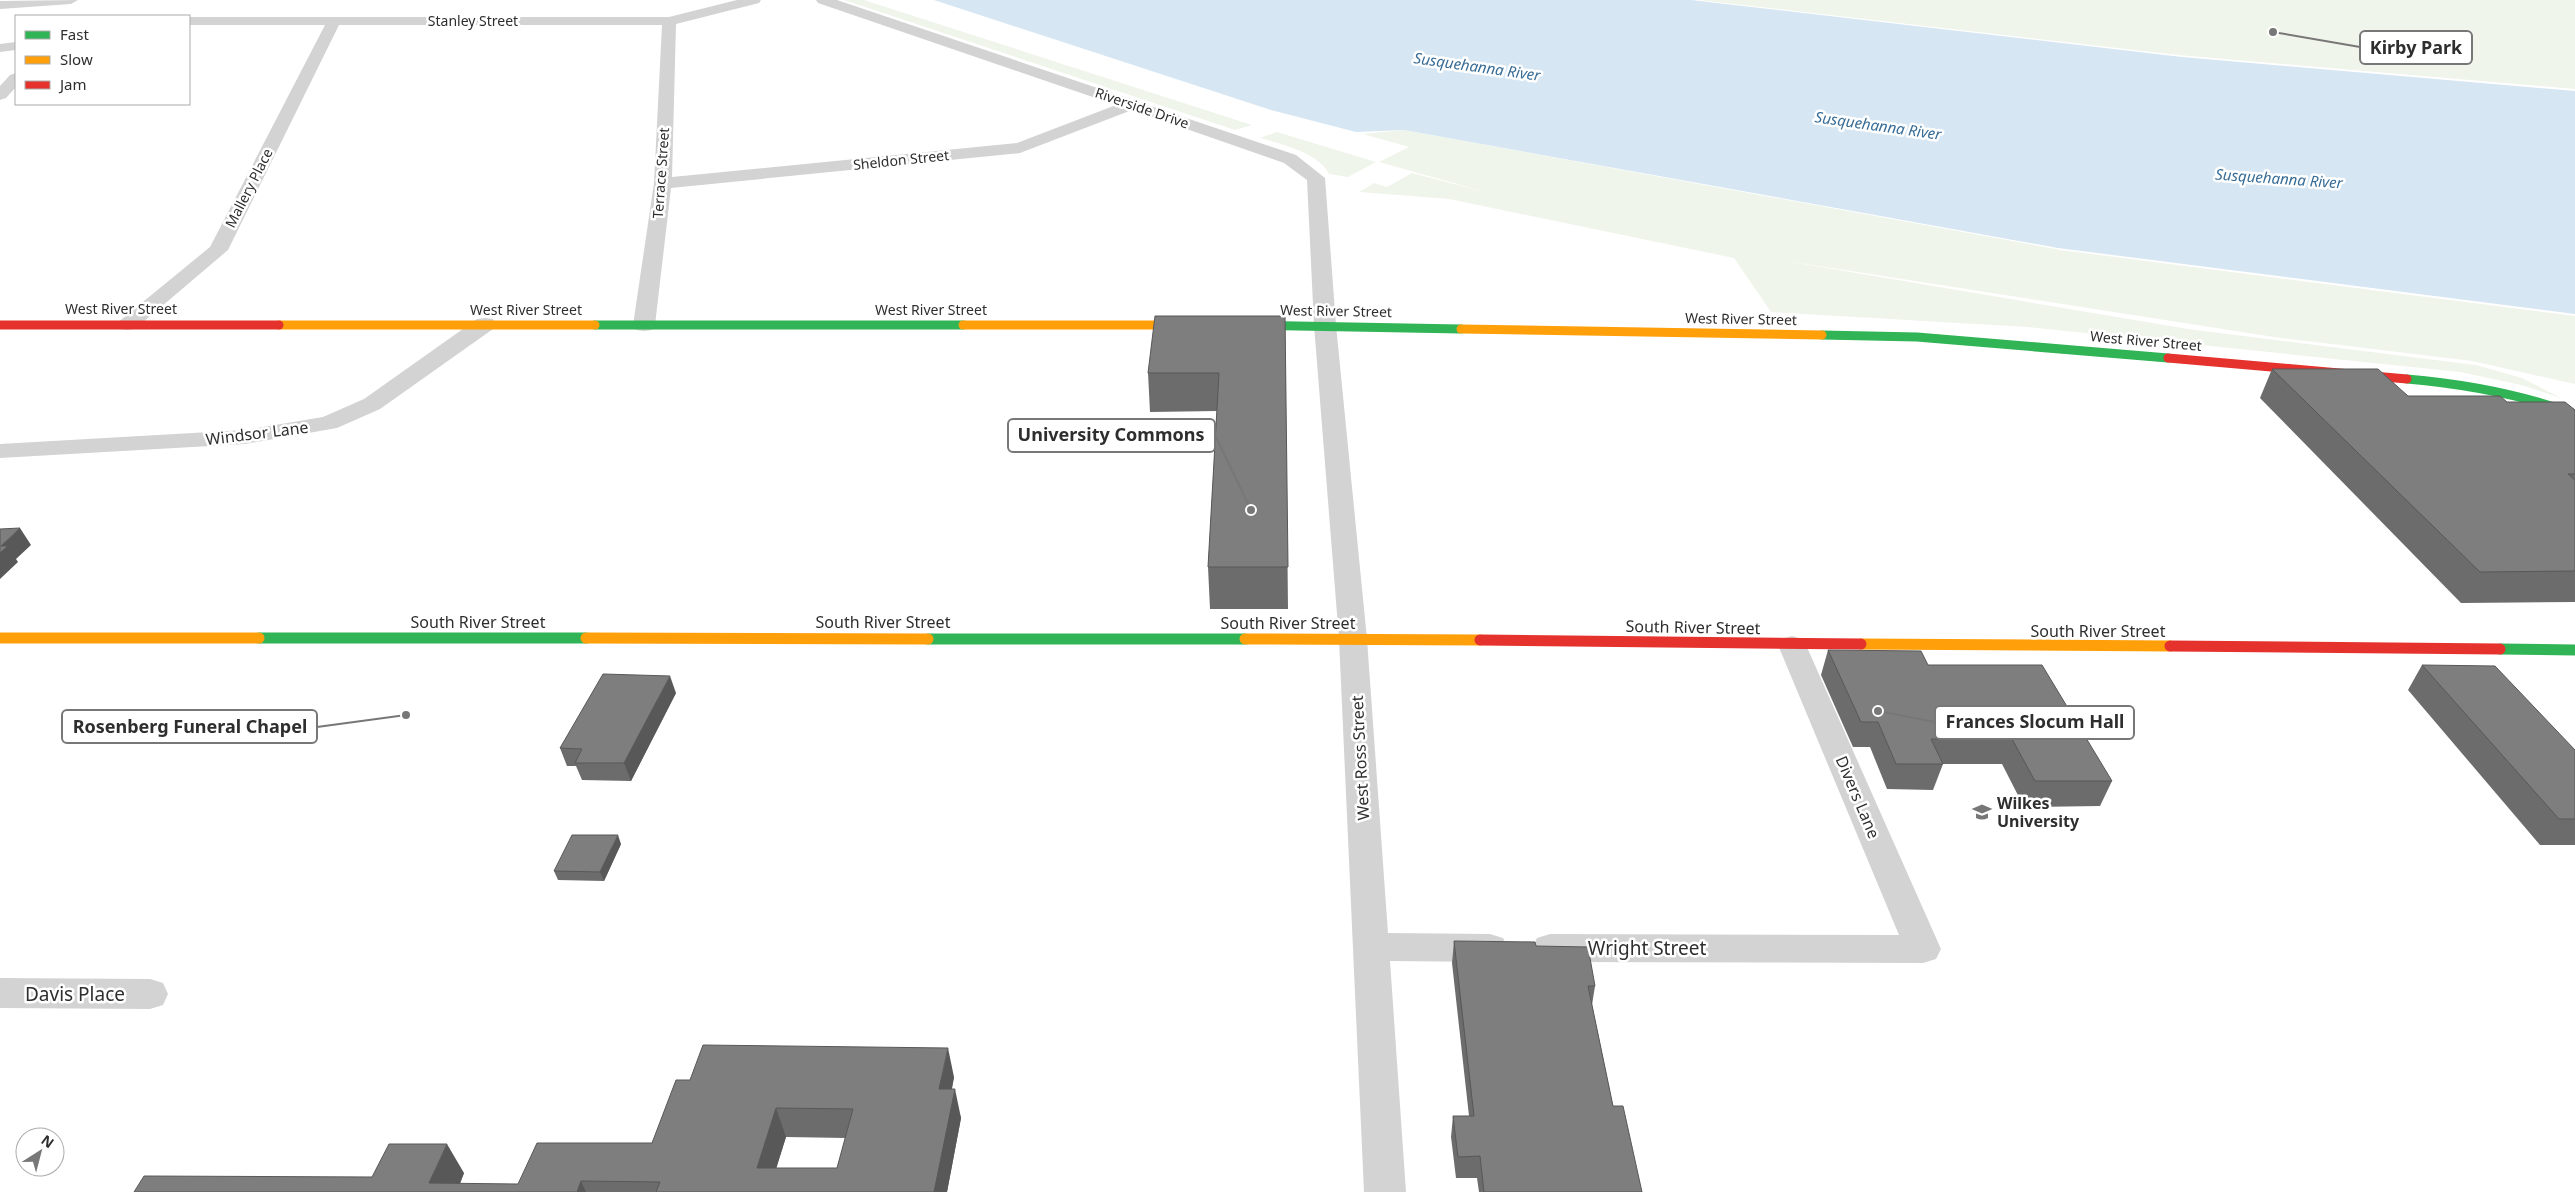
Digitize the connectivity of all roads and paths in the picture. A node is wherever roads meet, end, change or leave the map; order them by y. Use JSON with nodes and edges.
{"nodes":[{"id":1,"x":71,"y":0,"type":"edge"},
{"id":2,"x":754,"y":0,"type":"edge"},
{"id":3,"x":823,"y":0,"type":"edge"},
{"id":4,"x":0,"y":5,"type":"edge"},
{"id":5,"x":190,"y":21,"type":"edge"},
{"id":6,"x":334,"y":21,"type":"junction"},
{"id":7,"x":669,"y":21,"type":"junction"},
{"id":8,"x":15,"y":46,"type":"edge"},
{"id":9,"x":0,"y":48,"type":"edge"},
{"id":10,"x":15,"y":79,"type":"edge"},
{"id":11,"x":0,"y":95,"type":"edge"},
{"id":12,"x":1131,"y":104,"type":"junction"},
{"id":13,"x":663,"y":183,"type":"junction"},
{"id":14,"x":127,"y":324,"type":"junction"},
{"id":15,"x":485,"y":324,"type":"junction"},
{"id":16,"x":0,"y":325,"type":"edge"},
{"id":17,"x":644,"y":325,"type":"junction"},
{"id":18,"x":1206,"y":325,"type":"edge"},
{"id":19,"x":1236,"y":325,"type":"edge"},
{"id":20,"x":1325,"y":325,"type":"junction"},
{"id":21,"x":2575,"y":414,"type":"edge"},
{"id":22,"x":0,"y":451,"type":"edge"},
{"id":23,"x":0,"y":638,"type":"edge"},
{"id":24,"x":1353,"y":639,"type":"junction"},
{"id":25,"x":1792,"y":645,"type":"junction"},
{"id":26,"x":2575,"y":650,"type":"edge"},
{"id":27,"x":1371,"y":947,"type":"junction"},
{"id":28,"x":1923,"y":949,"type":"joint"},
{"id":29,"x":0,"y":993,"type":"edge"},
{"id":30,"x":150,"y":994,"type":"dead end"},
{"id":31,"x":1385,"y":1192,"type":"edge"}],
"edges":[{"from":1,"to":4,"type":"street"},
{"from":2,"to":7,"type":"street","name":"Stanley Street"},
{"from":3,"to":12,"type":"street","name":"Riverside Drive"},
{"from":5,"to":6,"type":"street","name":"Stanley Street"},
{"from":6,"to":7,"type":"street","name":"Stanley Street"},
{"from":6,"to":14,"type":"street","name":"Mallery Place"},
{"from":7,"to":13,"type":"street","name":"Terrace Street"},
{"from":8,"to":9,"type":"street"},
{"from":10,"to":11,"type":"street"},
{"from":12,"to":13,"type":"street","name":"Sheldon Street"},
{"from":12,"to":20,"type":"street","name":"Riverside Drive"},
{"from":13,"to":17,"type":"street","name":"Terrace Street"},
{"from":14,"to":15,"type":"street","name":"West River Street"},
{"from":14,"to":16,"type":"street","name":"West River Street"},
{"from":15,"to":17,"type":"street","name":"West River Street"},
{"from":15,"to":22,"type":"street","name":"Windsor Lane"},
{"from":17,"to":18,"type":"street","name":"West River Street"},
{"from":19,"to":20,"type":"street","name":"West River Street"},
{"from":20,"to":21,"type":"street","name":"West River Street"},
{"from":20,"to":24,"type":"street","name":"West Ross Street"},
{"from":23,"to":24,"type":"street","name":"South River Street"},
{"from":24,"to":25,"type":"street","name":"South River Street"},
{"from":24,"to":27,"type":"street","name":"West Ross Street"},
{"from":25,"to":26,"type":"street","name":"South River Street"},
{"from":25,"to":28,"type":"street","name":"Divers Lane"},
{"from":27,"to":28,"type":"street","name":"Wright Street"},
{"from":27,"to":31,"type":"street","name":"West Ross Street"},
{"from":29,"to":30,"type":"street","name":"Davis Place"}]}
